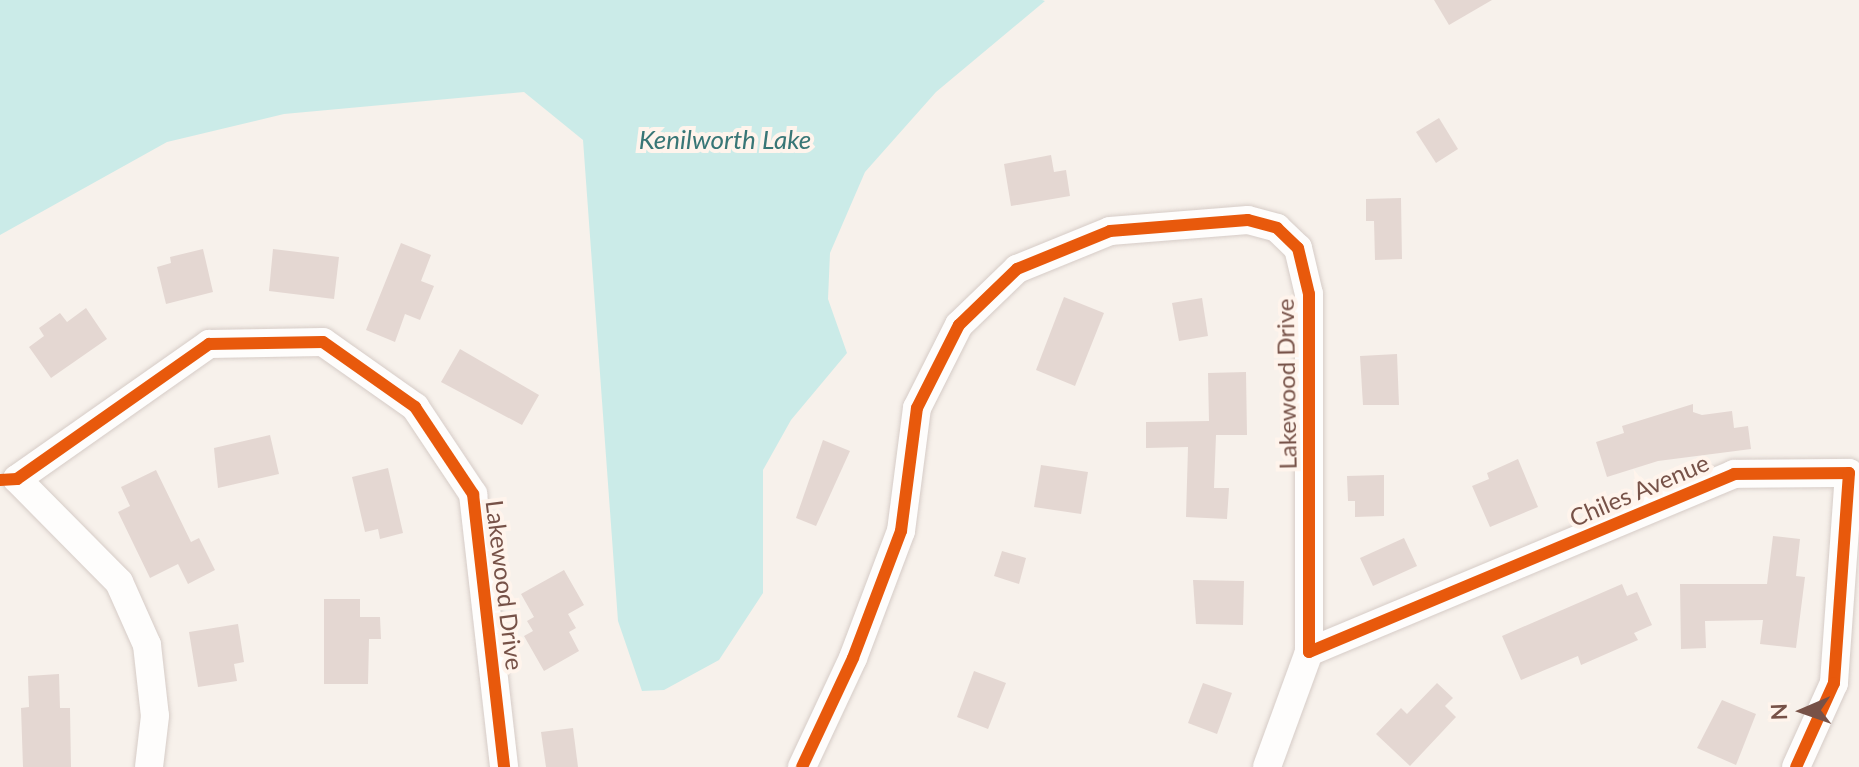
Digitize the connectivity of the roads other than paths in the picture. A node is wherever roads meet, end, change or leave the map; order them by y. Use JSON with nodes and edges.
{"nodes":[{"id":1,"x":8,"y":480,"type":"edge"},
{"id":2,"x":1309,"y":652,"type":"junction"},
{"id":3,"x":149,"y":767,"type":"edge"},
{"id":4,"x":504,"y":767,"type":"edge"},
{"id":5,"x":802,"y":767,"type":"edge"},
{"id":6,"x":1267,"y":767,"type":"edge"},
{"id":7,"x":1796,"y":767,"type":"edge"}],
"edges":[{"from":1,"to":3,"type":"street"},
{"from":1,"to":4,"type":"street","name":"Lakewood Drive"},
{"from":2,"to":5,"type":"street","name":"Lakewood Drive"},
{"from":2,"to":6,"type":"street","name":"Lakewood Drive"},
{"from":2,"to":7,"type":"street","name":"Chiles Avenue"}]}
